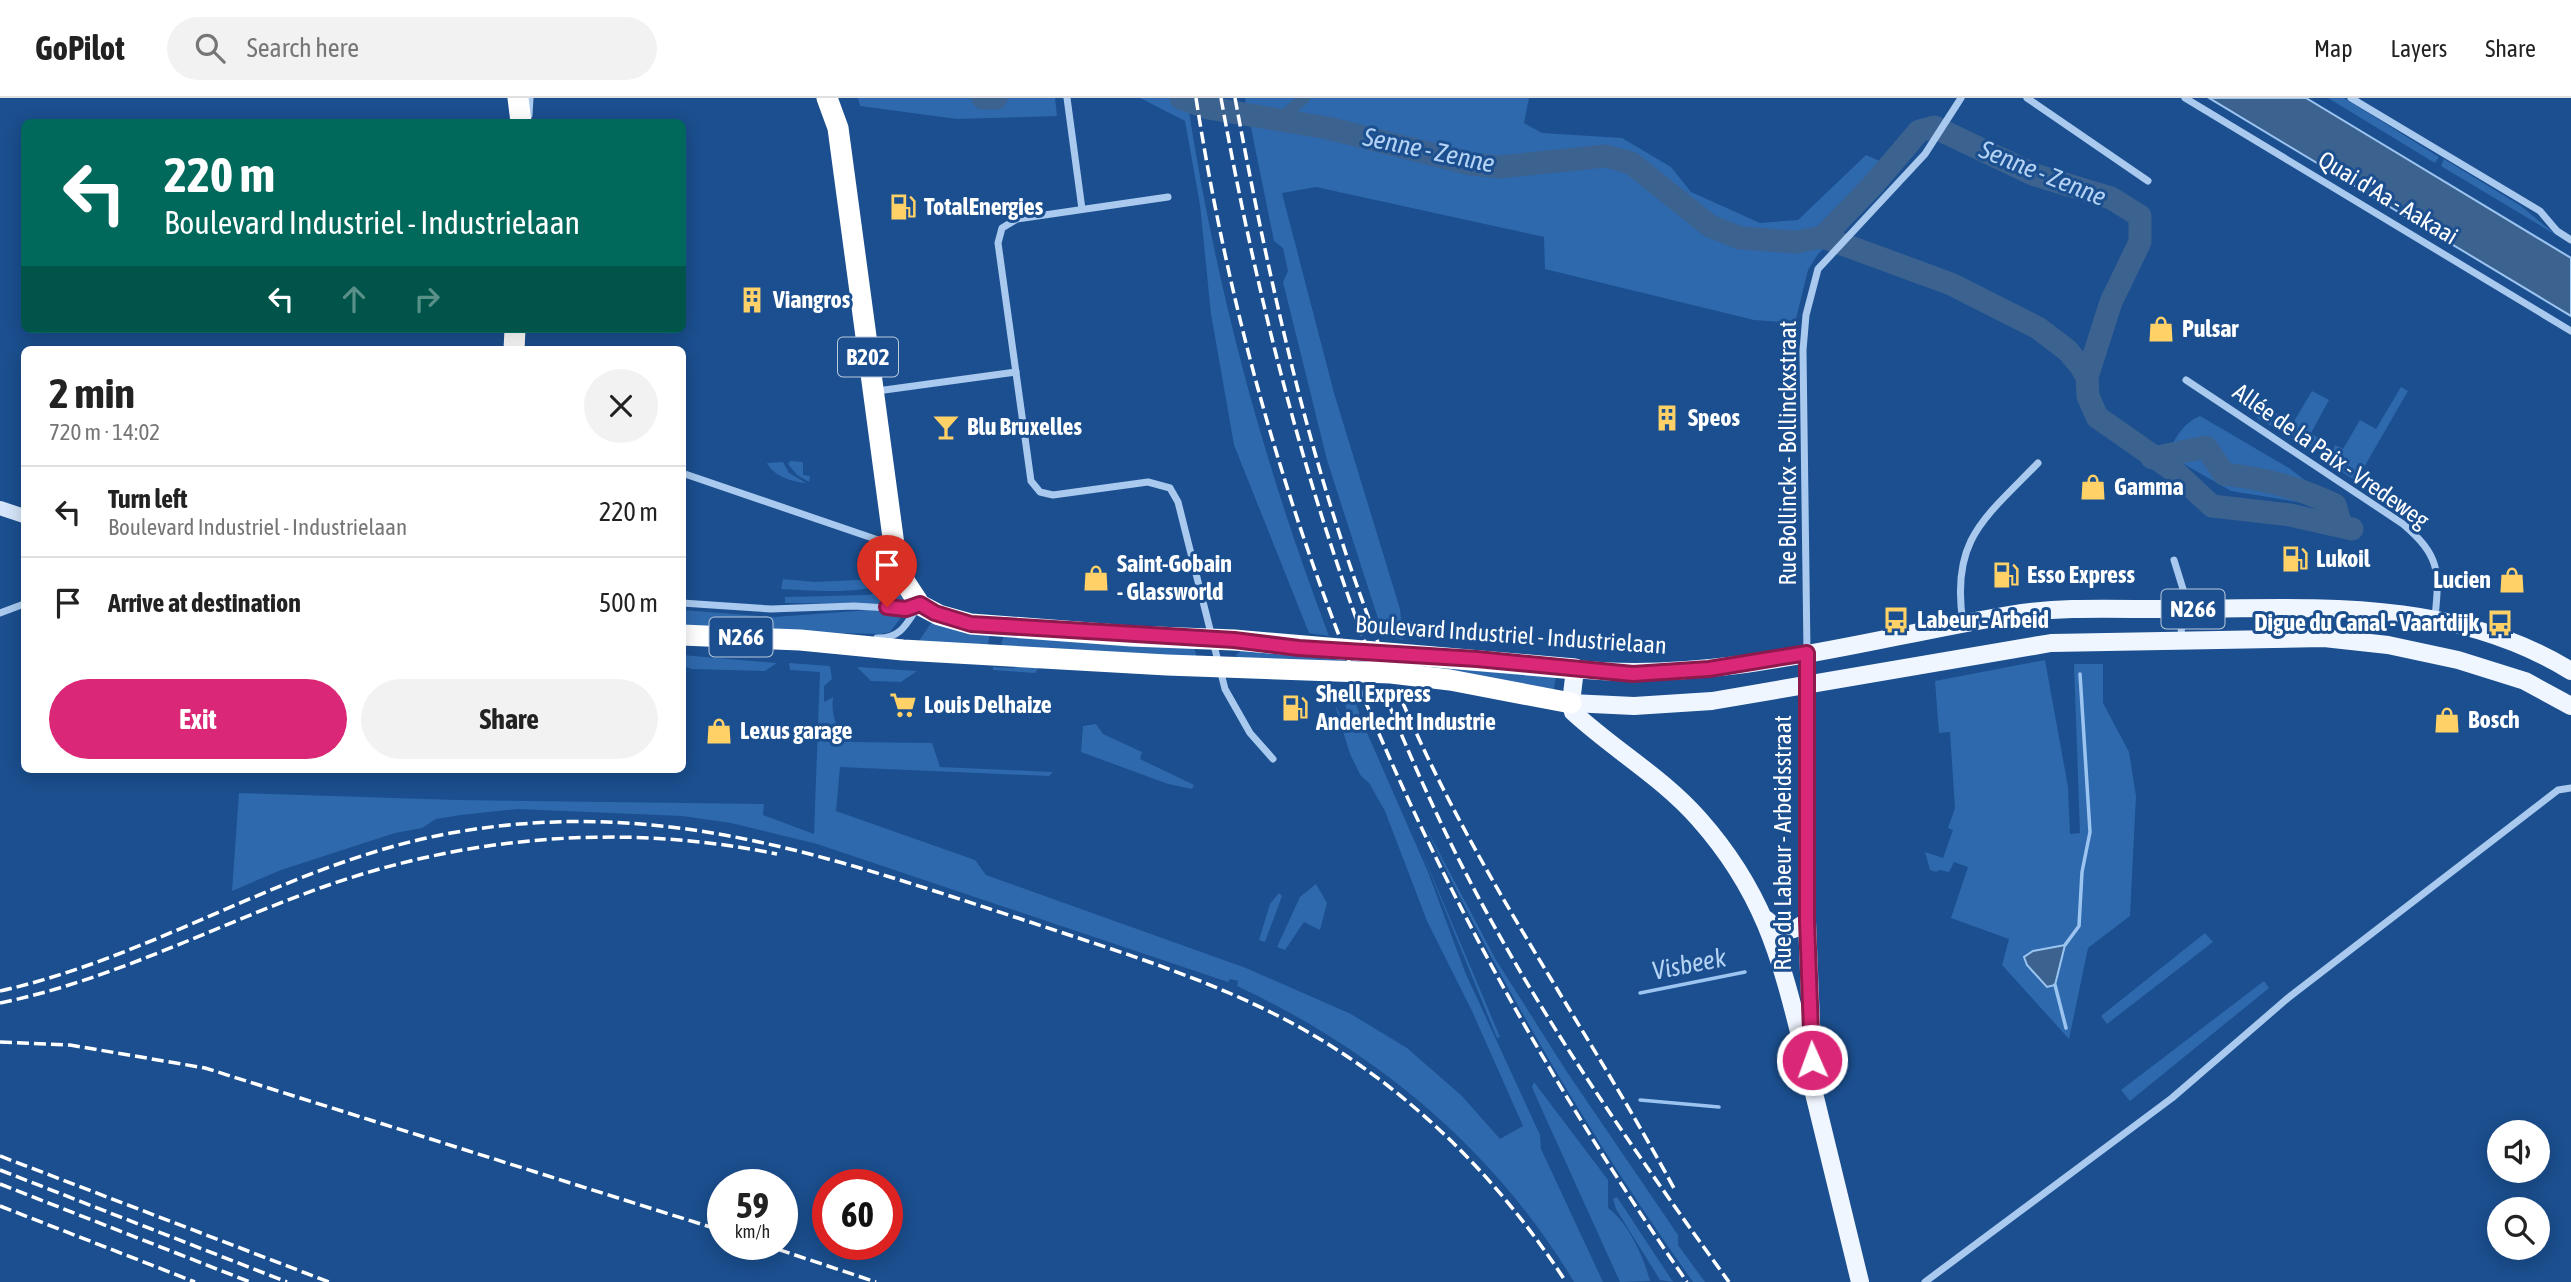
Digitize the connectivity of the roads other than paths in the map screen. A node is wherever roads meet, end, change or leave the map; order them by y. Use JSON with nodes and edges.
{"nodes":[{"id":1,"x":518,"y":98,"type":"edge"},
{"id":2,"x":530,"y":98,"type":"edge"},
{"id":3,"x":1961,"y":98,"type":"edge"},
{"id":4,"x":2027,"y":98,"type":"edge"},
{"id":5,"x":2185,"y":98,"type":"edge"},
{"id":6,"x":2351,"y":98,"type":"edge"},
{"id":7,"x":830,"y":100,"type":"edge"},
{"id":8,"x":1067,"y":100,"type":"edge"},
{"id":9,"x":522,"y":119,"type":"edge"},
{"id":10,"x":529,"y":119,"type":"edge"},
{"id":11,"x":2148,"y":181,"type":"dead end"},
{"id":12,"x":1168,"y":197,"type":"dead end"},
{"id":13,"x":1082,"y":209,"type":"junction"},
{"id":14,"x":2571,"y":240,"type":"edge"},
{"id":15,"x":2571,"y":331,"type":"edge"},
{"id":16,"x":1016,"y":372,"type":"junction"},
{"id":17,"x":2186,"y":380,"type":"dead end"},
{"id":18,"x":873,"y":391,"type":"junction"},
{"id":19,"x":2038,"y":463,"type":"dead end"},
{"id":20,"x":686,"y":474,"type":"edge"},
{"id":21,"x":0,"y":508,"type":"edge"},
{"id":22,"x":21,"y":515,"type":"edge"},
{"id":23,"x":894,"y":545,"type":"junction"},
{"id":24,"x":2174,"y":560,"type":"dead end"},
{"id":25,"x":686,"y":603,"type":"edge"},
{"id":26,"x":920,"y":604,"type":"junction"},
{"id":27,"x":21,"y":605,"type":"edge"},
{"id":28,"x":2182,"y":610,"type":"junction"},
{"id":29,"x":0,"y":613,"type":"edge"},
{"id":30,"x":2435,"y":617,"type":"junction"},
{"id":31,"x":1964,"y":623,"type":"junction"},
{"id":32,"x":686,"y":635,"type":"edge"},
{"id":33,"x":1213,"y":639,"type":"junction"},
{"id":34,"x":2181,"y":639,"type":"junction"},
{"id":35,"x":800,"y":640,"type":"junction"},
{"id":36,"x":1807,"y":653,"type":"junction"},
{"id":37,"x":1219,"y":666,"type":"junction"},
{"id":38,"x":1575,"y":669,"type":"junction"},
{"id":39,"x":2571,"y":671,"type":"edge"},
{"id":40,"x":1807,"y":686,"type":"junction"},
{"id":41,"x":1571,"y":703,"type":"junction"},
{"id":42,"x":2571,"y":706,"type":"edge"},
{"id":43,"x":1273,"y":759,"type":"dead end"},
{"id":44,"x":2571,"y":788,"type":"edge"},
{"id":45,"x":1767,"y":920,"type":"junction"},
{"id":46,"x":1807,"y":920,"type":"junction"},
{"id":47,"x":1808,"y":971,"type":"junction"},
{"id":48,"x":1786,"y":978,"type":"junction"},
{"id":49,"x":1812,"y":1074,"type":"junction"},
{"id":50,"x":1931,"y":1281,"type":"edge"},
{"id":51,"x":1860,"y":1282,"type":"edge"}],
"edges":[{"from":1,"to":9,"type":"highway"},
{"from":2,"to":10,"type":"street"},
{"from":3,"to":36,"type":"street","name":"Rue Bollinckx - Bollinckxstraat"},
{"from":4,"to":11,"type":"street"},
{"from":5,"to":15,"type":"street","name":"Quai d'Aa - Aakaai"},
{"from":6,"to":14,"type":"street"},
{"from":7,"to":18,"type":"highway","number":"B202"},
{"from":8,"to":13,"type":"street"},
{"from":12,"to":13,"type":"street"},
{"from":13,"to":16,"type":"street"},
{"from":16,"to":18,"type":"street"},
{"from":16,"to":33,"type":"street"},
{"from":17,"to":30,"type":"street","name":"Allée de la Paix - Vredeweg"},
{"from":18,"to":23,"type":"highway","number":"B202"},
{"from":19,"to":31,"type":"street"},
{"from":20,"to":23,"type":"street"},
{"from":21,"to":22,"type":"street"},
{"from":23,"to":26,"type":"highway","number":"B202"},
{"from":24,"to":28,"type":"street"},
{"from":25,"to":26,"type":"street","number":"N266"},
{"from":26,"to":33,"type":"highway","name":"Boulevard Industriel - Industrielaan","number":"N266"},
{"from":26,"to":35,"type":"street","name":"Boulevard Industriel - Industrielaan","number":"N266"},
{"from":27,"to":29,"type":"street"},
{"from":28,"to":30,"type":"main road","name":"Boulevard Industriel - Industrielaan","number":"N266"},
{"from":28,"to":31,"type":"main road","name":"Boulevard Industriel - Industrielaan","number":"N266"},
{"from":28,"to":34,"type":"street"},
{"from":30,"to":39,"type":"main road","name":"Boulevard Industriel - Industrielaan","number":"N266"},
{"from":31,"to":36,"type":"main road","name":"Boulevard Industriel - Industrielaan","number":"N266"},
{"from":32,"to":35,"type":"highway","name":"Boulevard Industriel - Industrielaan","number":"N266"},
{"from":33,"to":37,"type":"street"},
{"from":33,"to":38,"type":"highway","name":"Boulevard Industriel - Industrielaan","number":"N266"},
{"from":34,"to":40,"type":"main road","name":"Boulevard Industriel - Industrielaan","number":"N266"},
{"from":34,"to":42,"type":"main road","name":"Boulevard Industriel - Industrielaan","number":"N266"},
{"from":35,"to":37,"type":"highway","name":"Boulevard Industriel - Industrielaan","number":"N266"},
{"from":36,"to":38,"type":"main road","name":"Boulevard Industriel - Industrielaan","number":"N266"},
{"from":36,"to":40,"type":"main road","name":"Rue du Labeur - Arbeidsstraat"},
{"from":37,"to":41,"type":"highway","name":"Boulevard Industriel - Industrielaan","number":"N266"},
{"from":37,"to":43,"type":"street"},
{"from":38,"to":41,"type":"main road"},
{"from":40,"to":41,"type":"main road","name":"Boulevard Industriel - Industrielaan","number":"N266"},
{"from":40,"to":46,"type":"main road","name":"Rue du Labeur - Arbeidsstraat"},
{"from":41,"to":45,"type":"main road"},
{"from":44,"to":50,"type":"street"},
{"from":45,"to":46,"type":"main road"},
{"from":45,"to":48,"type":"main road"},
{"from":46,"to":47,"type":"main road","name":"Rue du Labeur - Arbeidsstraat"},
{"from":47,"to":48,"type":"main road"},
{"from":47,"to":49,"type":"main road","name":"Rue du Labeur - Arbeidsstraat"},
{"from":48,"to":49,"type":"main road"},
{"from":49,"to":51,"type":"main road"}]}
